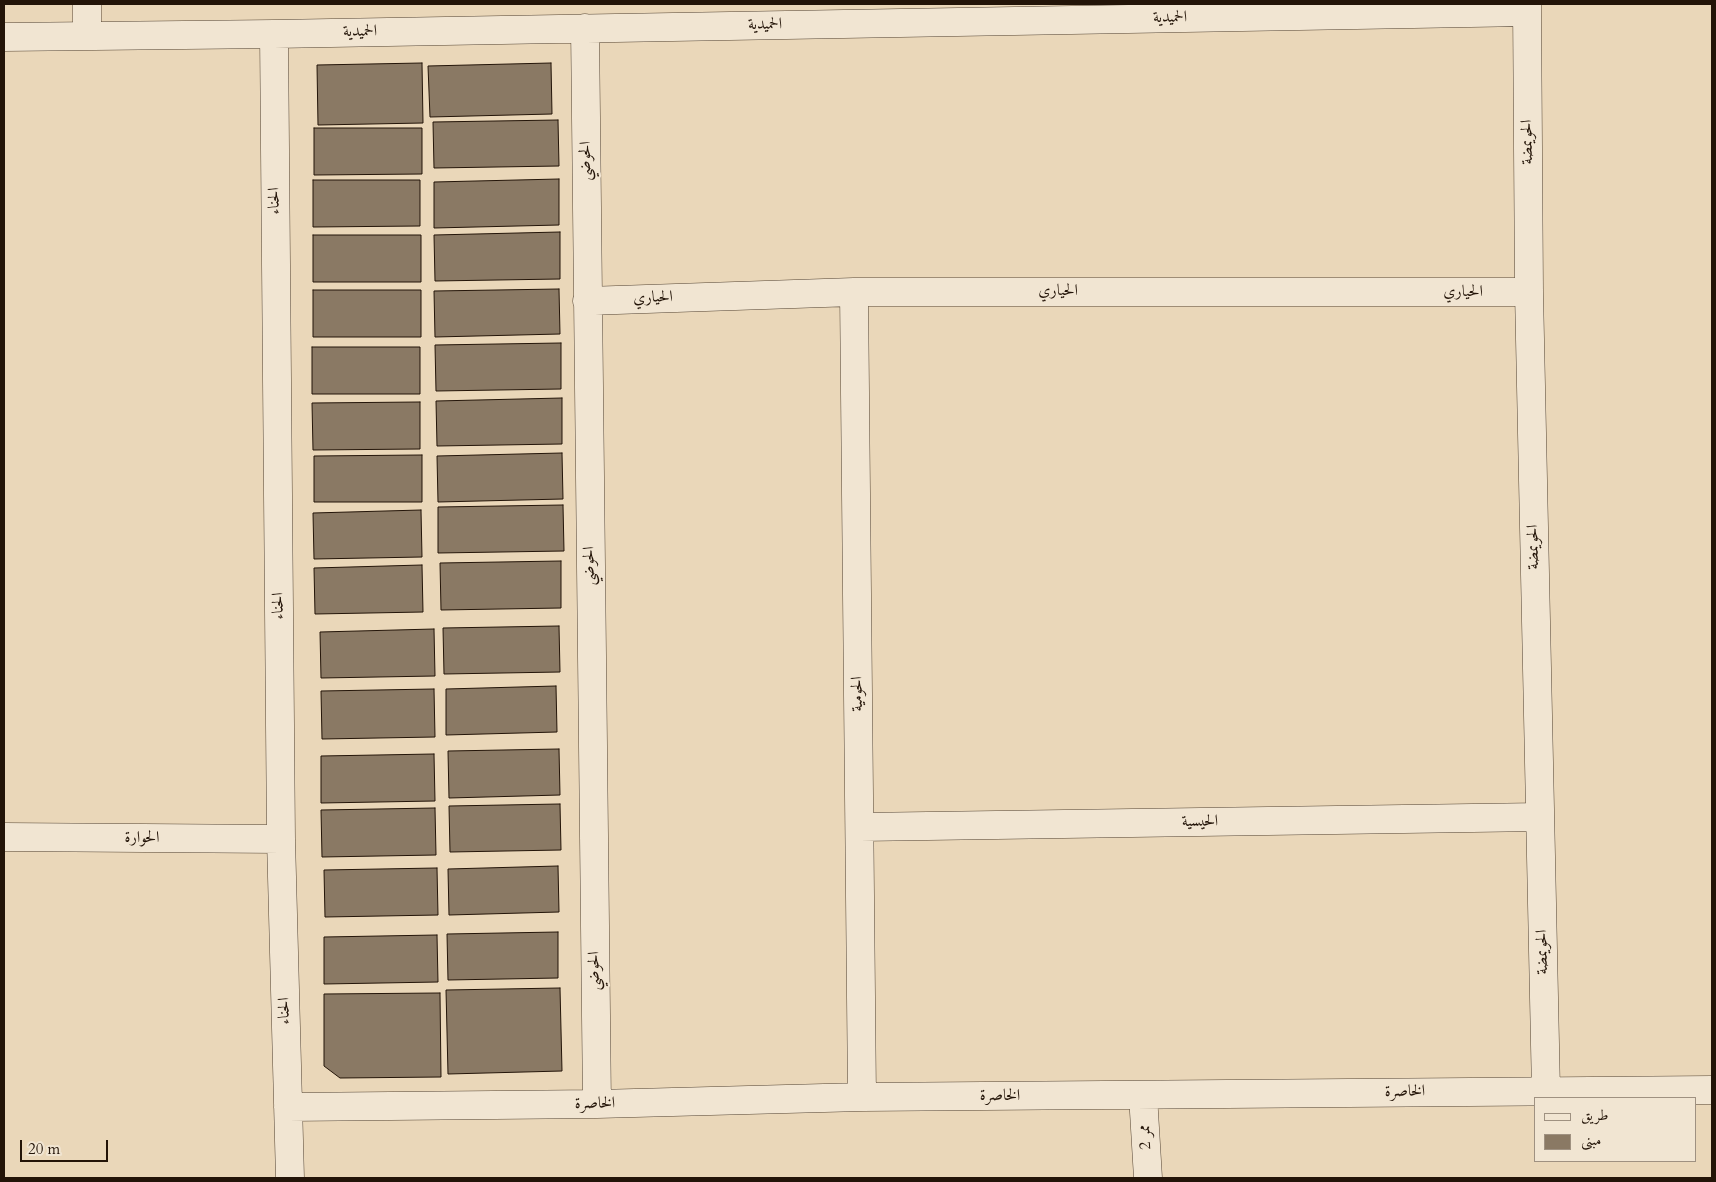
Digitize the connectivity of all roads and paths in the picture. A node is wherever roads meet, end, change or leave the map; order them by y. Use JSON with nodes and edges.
{"nodes":[{"id":1,"x":87,"y":4,"type":"edge"},
{"id":2,"x":1527,"y":8,"type":"edge"},
{"id":3,"x":959,"y":13,"type":"edge"},
{"id":4,"x":585,"y":28,"type":"junction"},
{"id":5,"x":274,"y":34,"type":"junction"},
{"id":6,"x":87,"y":36,"type":"junction"},
{"id":7,"x":4,"y":37,"type":"edge"},
{"id":8,"x":854,"y":292,"type":"junction"},
{"id":9,"x":1529,"y":292,"type":"junction"},
{"id":10,"x":587,"y":301,"type":"junction"},
{"id":11,"x":1540,"y":817,"type":"junction"},
{"id":12,"x":860,"y":827,"type":"junction"},
{"id":13,"x":4,"y":837,"type":"edge"},
{"id":14,"x":281,"y":839,"type":"junction"},
{"id":15,"x":1546,"y":1090,"type":"junction"},
{"id":16,"x":1712,"y":1090,"type":"edge"},
{"id":17,"x":1144,"y":1095,"type":"junction"},
{"id":18,"x":862,"y":1097,"type":"junction"},
{"id":19,"x":597,"y":1104,"type":"junction"},
{"id":20,"x":288,"y":1107,"type":"junction"},
{"id":21,"x":290,"y":1178,"type":"edge"},
{"id":22,"x":1148,"y":1178,"type":"edge"}],
"edges":[{"from":1,"to":6,"type":"street"},
{"from":2,"to":3,"type":"street","name":"الحميدية"},
{"from":2,"to":9,"type":"street","name":"الحويمضة"},
{"from":3,"to":4,"type":"street","name":"الحميدية"},
{"from":4,"to":5,"type":"street","name":"الحميدية"},
{"from":4,"to":10,"type":"street","name":"الحوضي"},
{"from":5,"to":6,"type":"street","name":"الحميدية"},
{"from":5,"to":14,"type":"street","name":"الحناء"},
{"from":6,"to":7,"type":"street","name":"الحميدية"},
{"from":8,"to":9,"type":"street","name":"الحياري"},
{"from":8,"to":10,"type":"street","name":"الحياري"},
{"from":8,"to":12,"type":"street","name":"الحومية"},
{"from":9,"to":11,"type":"street","name":"الحويمضة"},
{"from":10,"to":19,"type":"street","name":"الحوضي"},
{"from":11,"to":12,"type":"street","name":"الحيسية"},
{"from":11,"to":15,"type":"street","name":"الحويمضة"},
{"from":12,"to":18,"type":"street","name":"الحومية"},
{"from":13,"to":14,"type":"street","name":"الحوارة"},
{"from":14,"to":20,"type":"street","name":"الحناء"},
{"from":15,"to":16,"type":"street","name":"الخاصرة"},
{"from":15,"to":17,"type":"street","name":"الخاصرة"},
{"from":17,"to":18,"type":"street","name":"الخاصرة"},
{"from":17,"to":22,"type":"street","name":"ممر 2"},
{"from":18,"to":19,"type":"street","name":"الخاصرة"},
{"from":19,"to":20,"type":"street","name":"الخاصرة"},
{"from":20,"to":21,"type":"street","name":"الحناء"}]}
